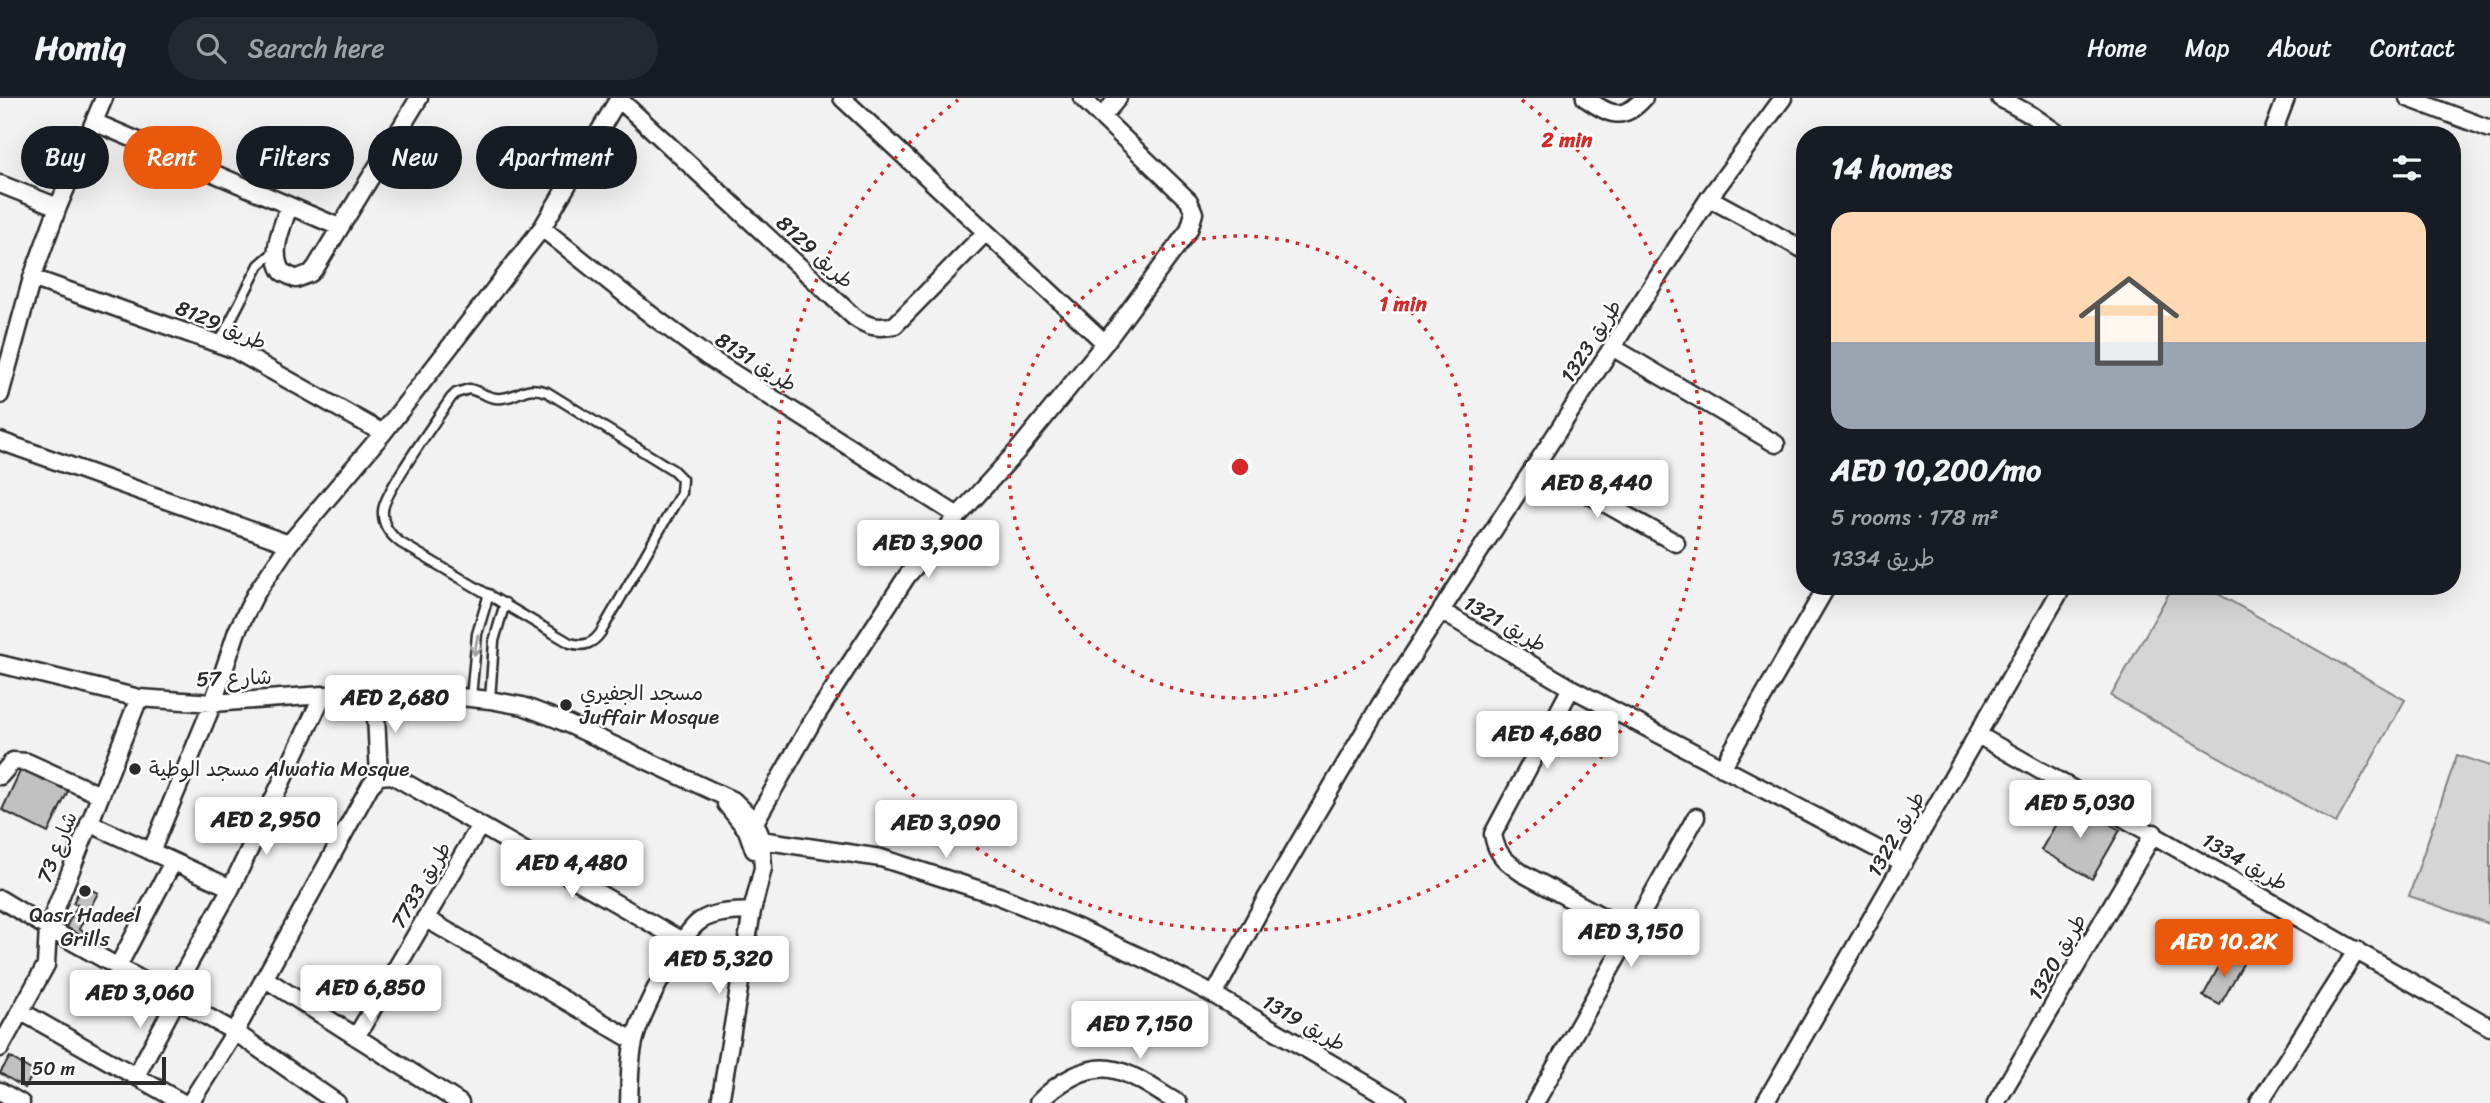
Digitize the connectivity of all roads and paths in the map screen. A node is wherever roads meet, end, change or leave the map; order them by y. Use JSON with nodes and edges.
{"nodes":[{"id":1,"x":104,"y":98,"type":"edge"},
{"id":2,"x":419,"y":98,"type":"edge"},
{"id":3,"x":842,"y":98,"type":"edge"},
{"id":4,"x":1082,"y":98,"type":"edge"},
{"id":5,"x":1118,"y":98,"type":"edge"},
{"id":6,"x":1585,"y":98,"type":"edge"},
{"id":7,"x":1644,"y":98,"type":"edge"},
{"id":8,"x":1783,"y":98,"type":"edge"},
{"id":9,"x":2000,"y":98,"type":"edge"},
{"id":10,"x":2286,"y":98,"type":"edge"},
{"id":11,"x":2407,"y":98,"type":"edge"},
{"id":12,"x":619,"y":99,"type":"edge"},
{"id":13,"x":1102,"y":117,"type":"junction"},
{"id":14,"x":94,"y":122,"type":"junction"},
{"id":15,"x":2047,"y":126,"type":"edge"},
{"id":16,"x":2275,"y":126,"type":"edge"},
{"id":17,"x":2490,"y":129,"type":"edge"},
{"id":18,"x":0,"y":184,"type":"edge"},
{"id":19,"x":1709,"y":198,"type":"junction"},
{"id":20,"x":289,"y":206,"type":"junction"},
{"id":21,"x":58,"y":207,"type":"junction"},
{"id":22,"x":339,"y":227,"type":"junction"},
{"id":23,"x":542,"y":228,"type":"junction"},
{"id":24,"x":986,"y":232,"type":"junction"},
{"id":25,"x":1796,"y":246,"type":"edge"},
{"id":26,"x":276,"y":250,"type":"junction"},
{"id":27,"x":32,"y":278,"type":"junction"},
{"id":28,"x":219,"y":343,"type":"junction"},
{"id":29,"x":1105,"y":343,"type":"junction"},
{"id":30,"x":1612,"y":347,"type":"junction"},
{"id":31,"x":0,"y":395,"type":"edge"},
{"id":32,"x":383,"y":433,"type":"junction"},
{"id":33,"x":0,"y":441,"type":"edge"},
{"id":34,"x":1776,"y":444,"type":"dead end"},
{"id":35,"x":1536,"y":466,"type":"junction"},
{"id":36,"x":958,"y":516,"type":"junction"},
{"id":37,"x":1676,"y":543,"type":"dead end"},
{"id":38,"x":289,"y":544,"type":"junction"},
{"id":39,"x":489,"y":594,"type":"junction"},
{"id":40,"x":1822,"y":595,"type":"edge"},
{"id":41,"x":2058,"y":595,"type":"edge"},
{"id":42,"x":505,"y":603,"type":"junction"},
{"id":43,"x":1441,"y":611,"type":"junction"},
{"id":44,"x":0,"y":664,"type":"edge"},
{"id":45,"x":1571,"y":688,"type":"junction"},
{"id":46,"x":323,"y":695,"type":"junction"},
{"id":47,"x":375,"y":695,"type":"junction"},
{"id":48,"x":471,"y":697,"type":"junction"},
{"id":49,"x":139,"y":698,"type":"junction"},
{"id":50,"x":490,"y":700,"type":"junction"},
{"id":51,"x":213,"y":703,"type":"junction"},
{"id":52,"x":1978,"y":735,"type":"junction"},
{"id":53,"x":1722,"y":768,"type":"junction"},
{"id":54,"x":0,"y":776,"type":"edge"},
{"id":55,"x":379,"y":776,"type":"junction"},
{"id":56,"x":707,"y":788,"type":"junction"},
{"id":57,"x":100,"y":795,"type":"junction"},
{"id":58,"x":1696,"y":817,"type":"dead end"},
{"id":59,"x":755,"y":822,"type":"junction"},
{"id":60,"x":89,"y":823,"type":"junction"},
{"id":61,"x":479,"y":827,"type":"junction"},
{"id":62,"x":2154,"y":833,"type":"junction"},
{"id":63,"x":761,"y":840,"type":"junction"},
{"id":64,"x":151,"y":852,"type":"junction"},
{"id":65,"x":173,"y":862,"type":"junction"},
{"id":66,"x":1904,"y":863,"type":"junction"},
{"id":67,"x":231,"y":888,"type":"junction"},
{"id":68,"x":0,"y":899,"type":"edge"},
{"id":69,"x":754,"y":904,"type":"junction"},
{"id":70,"x":425,"y":918,"type":"junction"},
{"id":71,"x":48,"y":928,"type":"junction"},
{"id":72,"x":1631,"y":932,"type":"junction"},
{"id":73,"x":682,"y":941,"type":"junction"},
{"id":74,"x":2357,"y":950,"type":"junction"},
{"id":75,"x":117,"y":968,"type":"junction"},
{"id":76,"x":264,"y":978,"type":"junction"},
{"id":77,"x":1214,"y":995,"type":"junction"},
{"id":78,"x":173,"y":999,"type":"junction"},
{"id":79,"x":22,"y":1012,"type":"junction"},
{"id":80,"x":2490,"y":1027,"type":"edge"},
{"id":81,"x":234,"y":1032,"type":"junction"},
{"id":82,"x":356,"y":1037,"type":"junction"},
{"id":83,"x":634,"y":1041,"type":"junction"},
{"id":84,"x":0,"y":1048,"type":"edge"},
{"id":85,"x":136,"y":1076,"type":"junction"},
{"id":86,"x":0,"y":1091,"type":"edge"},
{"id":87,"x":449,"y":1101,"type":"edge"},
{"id":88,"x":22,"y":1103,"type":"edge"},
{"id":89,"x":183,"y":1103,"type":"edge"},
{"id":90,"x":190,"y":1103,"type":"edge"},
{"id":91,"x":337,"y":1103,"type":"edge"},
{"id":92,"x":629,"y":1103,"type":"edge"},
{"id":93,"x":720,"y":1103,"type":"edge"},
{"id":94,"x":1038,"y":1103,"type":"edge"},
{"id":95,"x":1178,"y":1103,"type":"edge"},
{"id":96,"x":1399,"y":1103,"type":"edge"},
{"id":97,"x":1535,"y":1103,"type":"edge"},
{"id":98,"x":1765,"y":1103,"type":"edge"},
{"id":99,"x":1996,"y":1103,"type":"edge"},
{"id":100,"x":2259,"y":1103,"type":"edge"}],
"edges":[{"from":1,"to":14,"type":"street"},
{"from":2,"to":22,"type":"street"},
{"from":3,"to":24,"type":"street"},
{"from":4,"to":13,"type":"street"},
{"from":5,"to":13,"type":"street"},
{"from":6,"to":7,"type":"street"},
{"from":8,"to":19,"type":"street","name":"طريق 1323"},
{"from":9,"to":15,"type":"street"},
{"from":10,"to":16,"type":"street"},
{"from":11,"to":17,"type":"street"},
{"from":12,"to":23,"type":"street","name":"طريق 8129"},
{"from":12,"to":24,"type":"street","name":"طريق 8129"},
{"from":13,"to":29,"type":"street"},
{"from":14,"to":20,"type":"street"},
{"from":14,"to":21,"type":"street"},
{"from":18,"to":21,"type":"street"},
{"from":19,"to":25,"type":"street"},
{"from":19,"to":30,"type":"street","name":"طريق 1323"},
{"from":20,"to":22,"type":"street"},
{"from":20,"to":26,"type":"street"},
{"from":21,"to":27,"type":"street"},
{"from":22,"to":26,"type":"street"},
{"from":23,"to":32,"type":"street","name":"طريق 8129"},
{"from":23,"to":36,"type":"street","name":"طريق 8131"},
{"from":24,"to":29,"type":"street"},
{"from":26,"to":28,"type":"lane"},
{"from":27,"to":28,"type":"street","name":"طريق 8129"},
{"from":27,"to":31,"type":"street"},
{"from":28,"to":32,"type":"street","name":"طريق 8129"},
{"from":29,"to":36,"type":"street"},
{"from":30,"to":34,"type":"street"},
{"from":30,"to":35,"type":"street","name":"طريق 1323"},
{"from":32,"to":38,"type":"street","name":"طريق 8129"},
{"from":33,"to":38,"type":"street"},
{"from":35,"to":37,"type":"street"},
{"from":35,"to":43,"type":"street","name":"طريق 1323"},
{"from":36,"to":59,"type":"street"},
{"from":38,"to":51,"type":"street","name":"طريق 8129"},
{"from":39,"to":42,"type":"lane"},
{"from":39,"to":42,"type":"lane"},
{"from":39,"to":48,"type":"lane","one_way":true},
{"from":40,"to":53,"type":"street"},
{"from":41,"to":52,"type":"street","name":"طريق 1322"},
{"from":42,"to":50,"type":"lane"},
{"from":43,"to":45,"type":"street","name":"طريق 1321"},
{"from":43,"to":77,"type":"street","name":"طريق 1321"},
{"from":44,"to":49,"type":"street","name":"شارع 57"},
{"from":45,"to":53,"type":"street","name":"طريق 1321"},
{"from":45,"to":72,"type":"street"},
{"from":46,"to":47,"type":"street","name":"شارع 57"},
{"from":46,"to":51,"type":"street","name":"شارع 57"},
{"from":46,"to":67,"type":"street"},
{"from":47,"to":48,"type":"street","name":"شارع 57"},
{"from":47,"to":55,"type":"street"},
{"from":48,"to":50,"type":"street","name":"شارع 57"},
{"from":49,"to":51,"type":"street","name":"شارع 57"},
{"from":49,"to":57,"type":"street","name":"شارع 73"},
{"from":50,"to":56,"type":"street","name":"شارع 57"},
{"from":51,"to":64,"type":"street","name":"طريق 8129"},
{"from":52,"to":62,"type":"street","name":"طريق 1334"},
{"from":52,"to":66,"type":"street","name":"طريق 1322"},
{"from":53,"to":66,"type":"street","name":"طريق 1321"},
{"from":54,"to":57,"type":"street"},
{"from":55,"to":61,"type":"street"},
{"from":55,"to":76,"type":"street"},
{"from":56,"to":59,"type":"street","name":"شارع 57"},
{"from":56,"to":69,"type":"street"},
{"from":57,"to":60,"type":"street","name":"شارع 73"},
{"from":58,"to":72,"type":"street"},
{"from":59,"to":63,"type":"street"},
{"from":60,"to":64,"type":"street"},
{"from":60,"to":71,"type":"street","name":"شارع 73"},
{"from":61,"to":70,"type":"street","name":"طريق 7733"},
{"from":61,"to":73,"type":"street"},
{"from":62,"to":74,"type":"street","name":"طريق 1334"},
{"from":62,"to":99,"type":"street","name":"طريق 1320"},
{"from":63,"to":69,"type":"street"},
{"from":63,"to":77,"type":"street","name":"طريق 1319"},
{"from":64,"to":65,"type":"street"},
{"from":65,"to":67,"type":"street"},
{"from":65,"to":75,"type":"street"},
{"from":66,"to":98,"type":"street","name":"طريق 1322"},
{"from":67,"to":78,"type":"street"},
{"from":68,"to":71,"type":"street"},
{"from":69,"to":73,"type":"street"},
{"from":69,"to":93,"type":"street"},
{"from":70,"to":82,"type":"street","name":"طريق 7733"},
{"from":70,"to":83,"type":"street"},
{"from":71,"to":75,"type":"street"},
{"from":71,"to":79,"type":"street","name":"شارع 73"},
{"from":72,"to":97,"type":"street"},
{"from":73,"to":83,"type":"street"},
{"from":74,"to":80,"type":"street","name":"طريق 1334"},
{"from":74,"to":100,"type":"street"},
{"from":75,"to":78,"type":"street"},
{"from":76,"to":81,"type":"street"},
{"from":76,"to":82,"type":"street"},
{"from":77,"to":96,"type":"street","name":"طريق 1319"},
{"from":78,"to":81,"type":"street"},
{"from":78,"to":85,"type":"street"},
{"from":79,"to":84,"type":"street","name":"شارع 73"},
{"from":79,"to":85,"type":"street"},
{"from":81,"to":90,"type":"street"},
{"from":81,"to":91,"type":"street"},
{"from":82,"to":87,"type":"street"},
{"from":83,"to":92,"type":"street"},
{"from":85,"to":89,"type":"street"},
{"from":86,"to":88,"type":"street"},
{"from":94,"to":95,"type":"street"}]}
